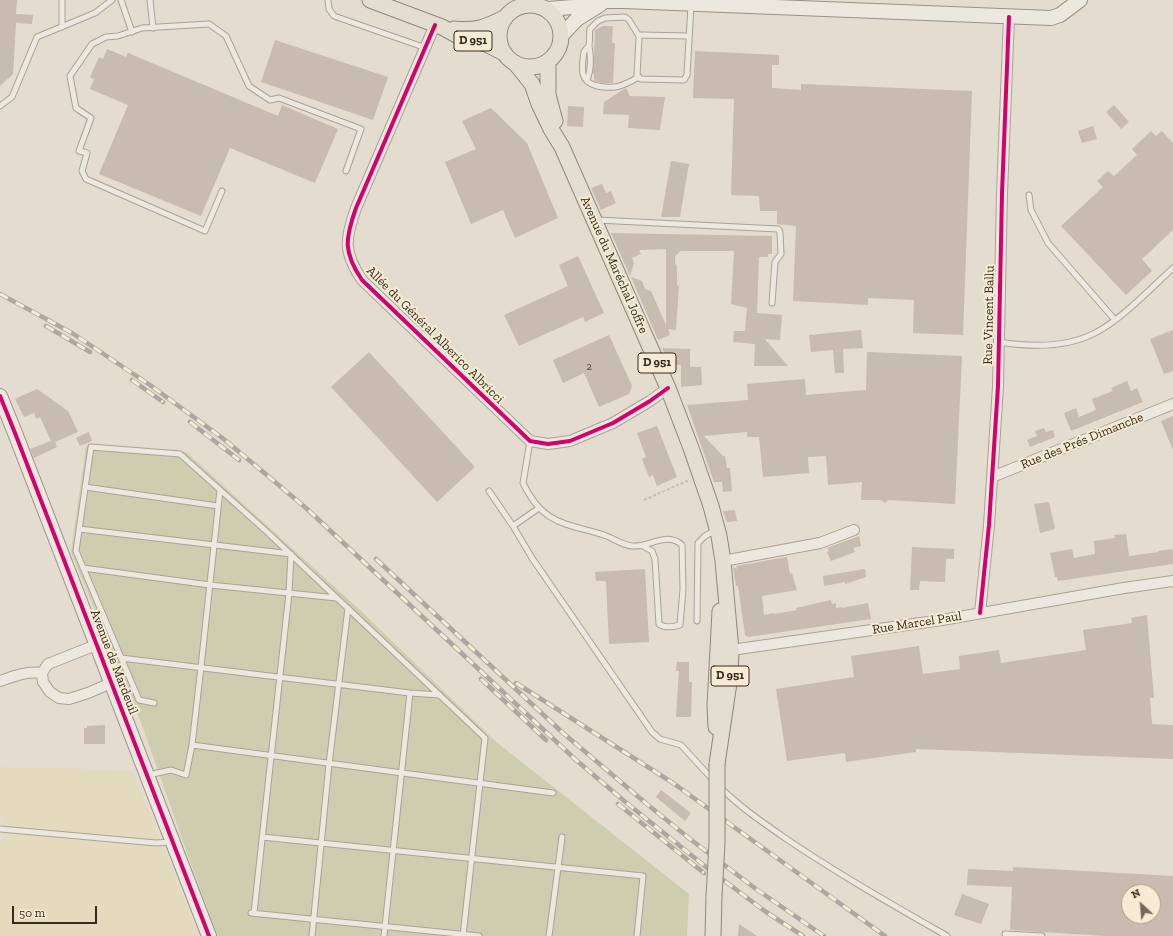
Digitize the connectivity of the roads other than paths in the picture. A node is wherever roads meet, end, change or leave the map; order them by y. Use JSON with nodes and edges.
{"nodes":[{"id":1,"x":62,"y":0,"type":"edge"},
{"id":2,"x":112,"y":0,"type":"edge"},
{"id":3,"x":121,"y":0,"type":"edge"},
{"id":4,"x":150,"y":0,"type":"edge"},
{"id":5,"x":328,"y":0,"type":"edge"},
{"id":6,"x":370,"y":0,"type":"edge"},
{"id":7,"x":1080,"y":0,"type":"edge"},
{"id":8,"x":606,"y":2,"type":"junction"},
{"id":9,"x":518,"y":4,"type":"edge"},
{"id":10,"x":691,"y":4,"type":"junction"},
{"id":11,"x":539,"y":5,"type":"edge"},
{"id":12,"x":1009,"y":17,"type":"junction"},
{"id":13,"x":504,"y":18,"type":"junction"},
{"id":14,"x":62,"y":26,"type":"junction"},
{"id":15,"x":439,"y":26,"type":"junction"},
{"id":16,"x":153,"y":28,"type":"junction"},
{"id":17,"x":132,"y":32,"type":"junction"},
{"id":18,"x":561,"y":36,"type":"junction"},
{"id":19,"x":640,"y":36,"type":"junction"},
{"id":20,"x":688,"y":36,"type":"junction"},
{"id":21,"x":426,"y":48,"type":"junction"},
{"id":22,"x":504,"y":53,"type":"junction"},
{"id":23,"x":548,"y":62,"type":"junction"},
{"id":24,"x":515,"y":64,"type":"junction"},
{"id":25,"x":638,"y":77,"type":"junction"},
{"id":26,"x":0,"y":106,"type":"edge"},
{"id":27,"x":562,"y":147,"type":"junction"},
{"id":28,"x":346,"y":171,"type":"dead end"},
{"id":29,"x":222,"y":191,"type":"dead end"},
{"id":30,"x":1029,"y":195,"type":"dead end"},
{"id":31,"x":594,"y":220,"type":"junction"},
{"id":32,"x":1173,"y":268,"type":"edge"},
{"id":33,"x":772,"y":303,"type":"dead end"},
{"id":34,"x":1115,"y":320,"type":"junction"},
{"id":35,"x":999,"y":342,"type":"junction"},
{"id":36,"x":668,"y":388,"type":"junction"},
{"id":37,"x":0,"y":396,"type":"edge"},
{"id":38,"x":1173,"y":404,"type":"edge"},
{"id":39,"x":530,"y":441,"type":"junction"},
{"id":40,"x":992,"y":477,"type":"junction"},
{"id":41,"x":85,"y":487,"type":"junction"},
{"id":42,"x":220,"y":490,"type":"junction"},
{"id":43,"x":489,"y":491,"type":"dead end"},
{"id":44,"x":218,"y":506,"type":"junction"},
{"id":45,"x":539,"y":508,"type":"junction"},
{"id":46,"x":513,"y":526,"type":"junction"},
{"id":47,"x":79,"y":529,"type":"junction"},
{"id":48,"x":717,"y":530,"type":"junction"},
{"id":49,"x":854,"y":530,"type":"dead end"},
{"id":50,"x":215,"y":545,"type":"junction"},
{"id":51,"x":643,"y":546,"type":"junction"},
{"id":52,"x":291,"y":554,"type":"junction"},
{"id":53,"x":723,"y":561,"type":"junction"},
{"id":54,"x":83,"y":568,"type":"junction"},
{"id":55,"x":1173,"y":581,"type":"edge"},
{"id":56,"x":210,"y":585,"type":"junction"},
{"id":57,"x":725,"y":588,"type":"junction"},
{"id":58,"x":289,"y":593,"type":"junction"},
{"id":59,"x":337,"y":598,"type":"junction"},
{"id":60,"x":348,"y":608,"type":"junction"},
{"id":61,"x":980,"y":613,"type":"junction"},
{"id":62,"x":697,"y":621,"type":"dead end"},
{"id":63,"x":96,"y":645,"type":"junction"},
{"id":64,"x":731,"y":650,"type":"junction"},
{"id":65,"x":121,"y":658,"type":"junction"},
{"id":66,"x":201,"y":668,"type":"junction"},
{"id":67,"x":42,"y":673,"type":"junction"},
{"id":68,"x":279,"y":677,"type":"junction"},
{"id":69,"x":0,"y":681,"type":"edge"},
{"id":70,"x":111,"y":683,"type":"junction"},
{"id":71,"x":338,"y":684,"type":"junction"},
{"id":72,"x":410,"y":693,"type":"junction"},
{"id":73,"x":440,"y":695,"type":"junction"},
{"id":74,"x":154,"y":703,"type":"dead end"},
{"id":75,"x":192,"y":745,"type":"junction"},
{"id":76,"x":271,"y":756,"type":"junction"},
{"id":77,"x":329,"y":764,"type":"junction"},
{"id":78,"x":718,"y":764,"type":"junction"},
{"id":79,"x":402,"y":774,"type":"junction"},
{"id":80,"x":147,"y":775,"type":"junction"},
{"id":81,"x":480,"y":784,"type":"junction"},
{"id":82,"x":553,"y":793,"type":"dead end"},
{"id":83,"x":0,"y":829,"type":"edge"},
{"id":84,"x":262,"y":837,"type":"junction"},
{"id":85,"x":562,"y":837,"type":"dead end"},
{"id":86,"x":173,"y":842,"type":"junction"},
{"id":87,"x":321,"y":844,"type":"junction"},
{"id":88,"x":393,"y":851,"type":"junction"},
{"id":89,"x":471,"y":859,"type":"junction"},
{"id":90,"x":558,"y":868,"type":"junction"},
{"id":91,"x":314,"y":919,"type":"junction"},
{"id":92,"x":385,"y":926,"type":"junction"},
{"id":93,"x":1005,"y":934,"type":"dead end"},
{"id":94,"x":463,"y":935,"type":"edge"},
{"id":95,"x":209,"y":936,"type":"edge"},
{"id":96,"x":312,"y":936,"type":"edge"},
{"id":97,"x":384,"y":936,"type":"edge"},
{"id":98,"x":479,"y":936,"type":"edge"},
{"id":99,"x":549,"y":936,"type":"edge"},
{"id":100,"x":636,"y":936,"type":"edge"},
{"id":101,"x":713,"y":936,"type":"edge"},
{"id":102,"x":947,"y":936,"type":"edge"},
{"id":103,"x":1042,"y":936,"type":"edge"}],
"edges":[{"from":1,"to":14,"type":"lane"},
{"from":2,"to":14,"type":"lane"},
{"from":3,"to":17,"type":"lane"},
{"from":4,"to":16,"type":"lane"},
{"from":5,"to":21,"type":"lane"},
{"from":6,"to":15,"type":"main road","number":"D 951"},
{"from":7,"to":12,"type":"street"},
{"from":8,"to":10,"type":"street"},
{"from":8,"to":11,"type":"street"},
{"from":8,"to":18,"type":"street"},
{"from":9,"to":11,"type":"main road"},
{"from":9,"to":13,"type":"main road"},
{"from":10,"to":12,"type":"street"},
{"from":10,"to":20,"type":"lane"},
{"from":11,"to":18,"type":"main road"},
{"from":12,"to":35,"type":"street","name":"Rue Vincent Ballu"},
{"from":13,"to":15,"type":"main road","number":"D 951"},
{"from":13,"to":22,"type":"main road"},
{"from":14,"to":26,"type":"lane"},
{"from":15,"to":21,"type":"street","name":"Allée du Général Alberico Albricci"},
{"from":15,"to":22,"type":"main road","number":"D 951"},
{"from":16,"to":17,"type":"lane"},
{"from":16,"to":28,"type":"lane"},
{"from":17,"to":29,"type":"lane"},
{"from":18,"to":23,"type":"main road"},
{"from":19,"to":20,"type":"lane"},
{"from":19,"to":25,"type":"lane"},
{"from":19,"to":25,"type":"lane"},
{"from":20,"to":25,"type":"lane"},
{"from":21,"to":39,"type":"street","name":"Allée du Général Alberico Albricci"},
{"from":22,"to":24,"type":"main road"},
{"from":23,"to":24,"type":"main road"},
{"from":23,"to":27,"type":"main road","name":"Avenue du Maréchal Joffre","number":"D 951"},
{"from":24,"to":27,"type":"main road","name":"Avenue du Maréchal Joffre","number":"D 951"},
{"from":27,"to":31,"type":"main road","name":"Avenue du Maréchal Joffre","number":"D 951"},
{"from":30,"to":34,"type":"lane"},
{"from":31,"to":33,"type":"lane"},
{"from":31,"to":36,"type":"main road","name":"Avenue du Maréchal Joffre","number":"D 951"},
{"from":32,"to":34,"type":"lane"},
{"from":34,"to":35,"type":"lane"},
{"from":35,"to":40,"type":"street","name":"Rue Vincent Ballu"},
{"from":36,"to":39,"type":"street"},
{"from":36,"to":48,"type":"main road","name":"Avenue du Maréchal Joffre","number":"D 951"},
{"from":37,"to":63,"type":"street","name":"Avenue de Mardeuil"},
{"from":38,"to":40,"type":"street","name":"Rue des Prés Dimanche"},
{"from":39,"to":45,"type":"lane"},
{"from":40,"to":61,"type":"street","name":"Rue Vincent Ballu"},
{"from":41,"to":42,"type":"lane"},
{"from":41,"to":44,"type":"lane"},
{"from":41,"to":47,"type":"lane"},
{"from":42,"to":44,"type":"lane"},
{"from":42,"to":52,"type":"lane"},
{"from":43,"to":46,"type":"lane"},
{"from":44,"to":50,"type":"lane"},
{"from":45,"to":46,"type":"lane"},
{"from":45,"to":51,"type":"lane"},
{"from":46,"to":102,"type":"lane"},
{"from":47,"to":50,"type":"lane"},
{"from":47,"to":54,"type":"lane"},
{"from":48,"to":53,"type":"main road","name":"Avenue du Maréchal Joffre","number":"D 951"},
{"from":48,"to":62,"type":"lane"},
{"from":49,"to":53,"type":"street"},
{"from":50,"to":52,"type":"lane"},
{"from":50,"to":56,"type":"lane"},
{"from":51,"to":51,"type":"lane"},
{"from":52,"to":58,"type":"lane"},
{"from":52,"to":59,"type":"lane"},
{"from":53,"to":57,"type":"main road","name":"Avenue du Maréchal Joffre","number":"D 951"},
{"from":54,"to":56,"type":"lane"},
{"from":54,"to":65,"type":"lane"},
{"from":55,"to":61,"type":"street","name":"Rue Marcel Paul"},
{"from":56,"to":58,"type":"lane"},
{"from":56,"to":66,"type":"lane"},
{"from":57,"to":64,"type":"main road","name":"Avenue du Maréchal Joffre","number":"D 951"},
{"from":57,"to":78,"type":"main road","name":"Avenue du Maréchal Joffre","number":"D 951"},
{"from":58,"to":59,"type":"lane"},
{"from":58,"to":68,"type":"lane"},
{"from":59,"to":60,"type":"lane"},
{"from":60,"to":71,"type":"lane"},
{"from":60,"to":73,"type":"lane"},
{"from":61,"to":64,"type":"street","name":"Rue Marcel Paul"},
{"from":63,"to":67,"type":"street"},
{"from":63,"to":70,"type":"street","name":"Avenue de Mardeuil"},
{"from":64,"to":78,"type":"main road","name":"Avenue du Maréchal Joffre","number":"D 951"},
{"from":65,"to":66,"type":"lane"},
{"from":65,"to":74,"type":"lane"},
{"from":66,"to":68,"type":"lane"},
{"from":66,"to":75,"type":"lane"},
{"from":67,"to":69,"type":"street"},
{"from":67,"to":70,"type":"street"},
{"from":68,"to":71,"type":"lane"},
{"from":68,"to":76,"type":"lane"},
{"from":70,"to":80,"type":"street","name":"Avenue de Mardeuil"},
{"from":71,"to":72,"type":"lane"},
{"from":71,"to":77,"type":"lane"},
{"from":72,"to":73,"type":"lane"},
{"from":72,"to":79,"type":"lane"},
{"from":73,"to":81,"type":"lane"},
{"from":75,"to":76,"type":"lane"},
{"from":75,"to":80,"type":"lane"},
{"from":76,"to":77,"type":"lane"},
{"from":76,"to":84,"type":"lane"},
{"from":77,"to":79,"type":"lane"},
{"from":77,"to":87,"type":"lane"},
{"from":78,"to":101,"type":"main road","number":"D 951","bridge":true},
{"from":79,"to":81,"type":"lane"},
{"from":79,"to":88,"type":"lane"},
{"from":80,"to":86,"type":"street","name":"Avenue de Mardeuil"},
{"from":81,"to":82,"type":"lane"},
{"from":81,"to":89,"type":"lane"},
{"from":83,"to":86,"type":"lane"},
{"from":84,"to":87,"type":"lane"},
{"from":84,"to":91,"type":"lane"},
{"from":85,"to":90,"type":"lane"},
{"from":86,"to":95,"type":"street","name":"Avenue de Mardeuil"},
{"from":87,"to":88,"type":"lane"},
{"from":87,"to":91,"type":"lane"},
{"from":88,"to":89,"type":"lane"},
{"from":88,"to":92,"type":"lane"},
{"from":89,"to":90,"type":"lane"},
{"from":89,"to":94,"type":"lane"},
{"from":90,"to":99,"type":"lane"},
{"from":90,"to":100,"type":"lane"},
{"from":91,"to":92,"type":"lane"},
{"from":91,"to":96,"type":"lane"},
{"from":92,"to":94,"type":"lane"},
{"from":92,"to":97,"type":"lane"},
{"from":93,"to":103,"type":"lane"},
{"from":94,"to":98,"type":"lane"}]}
